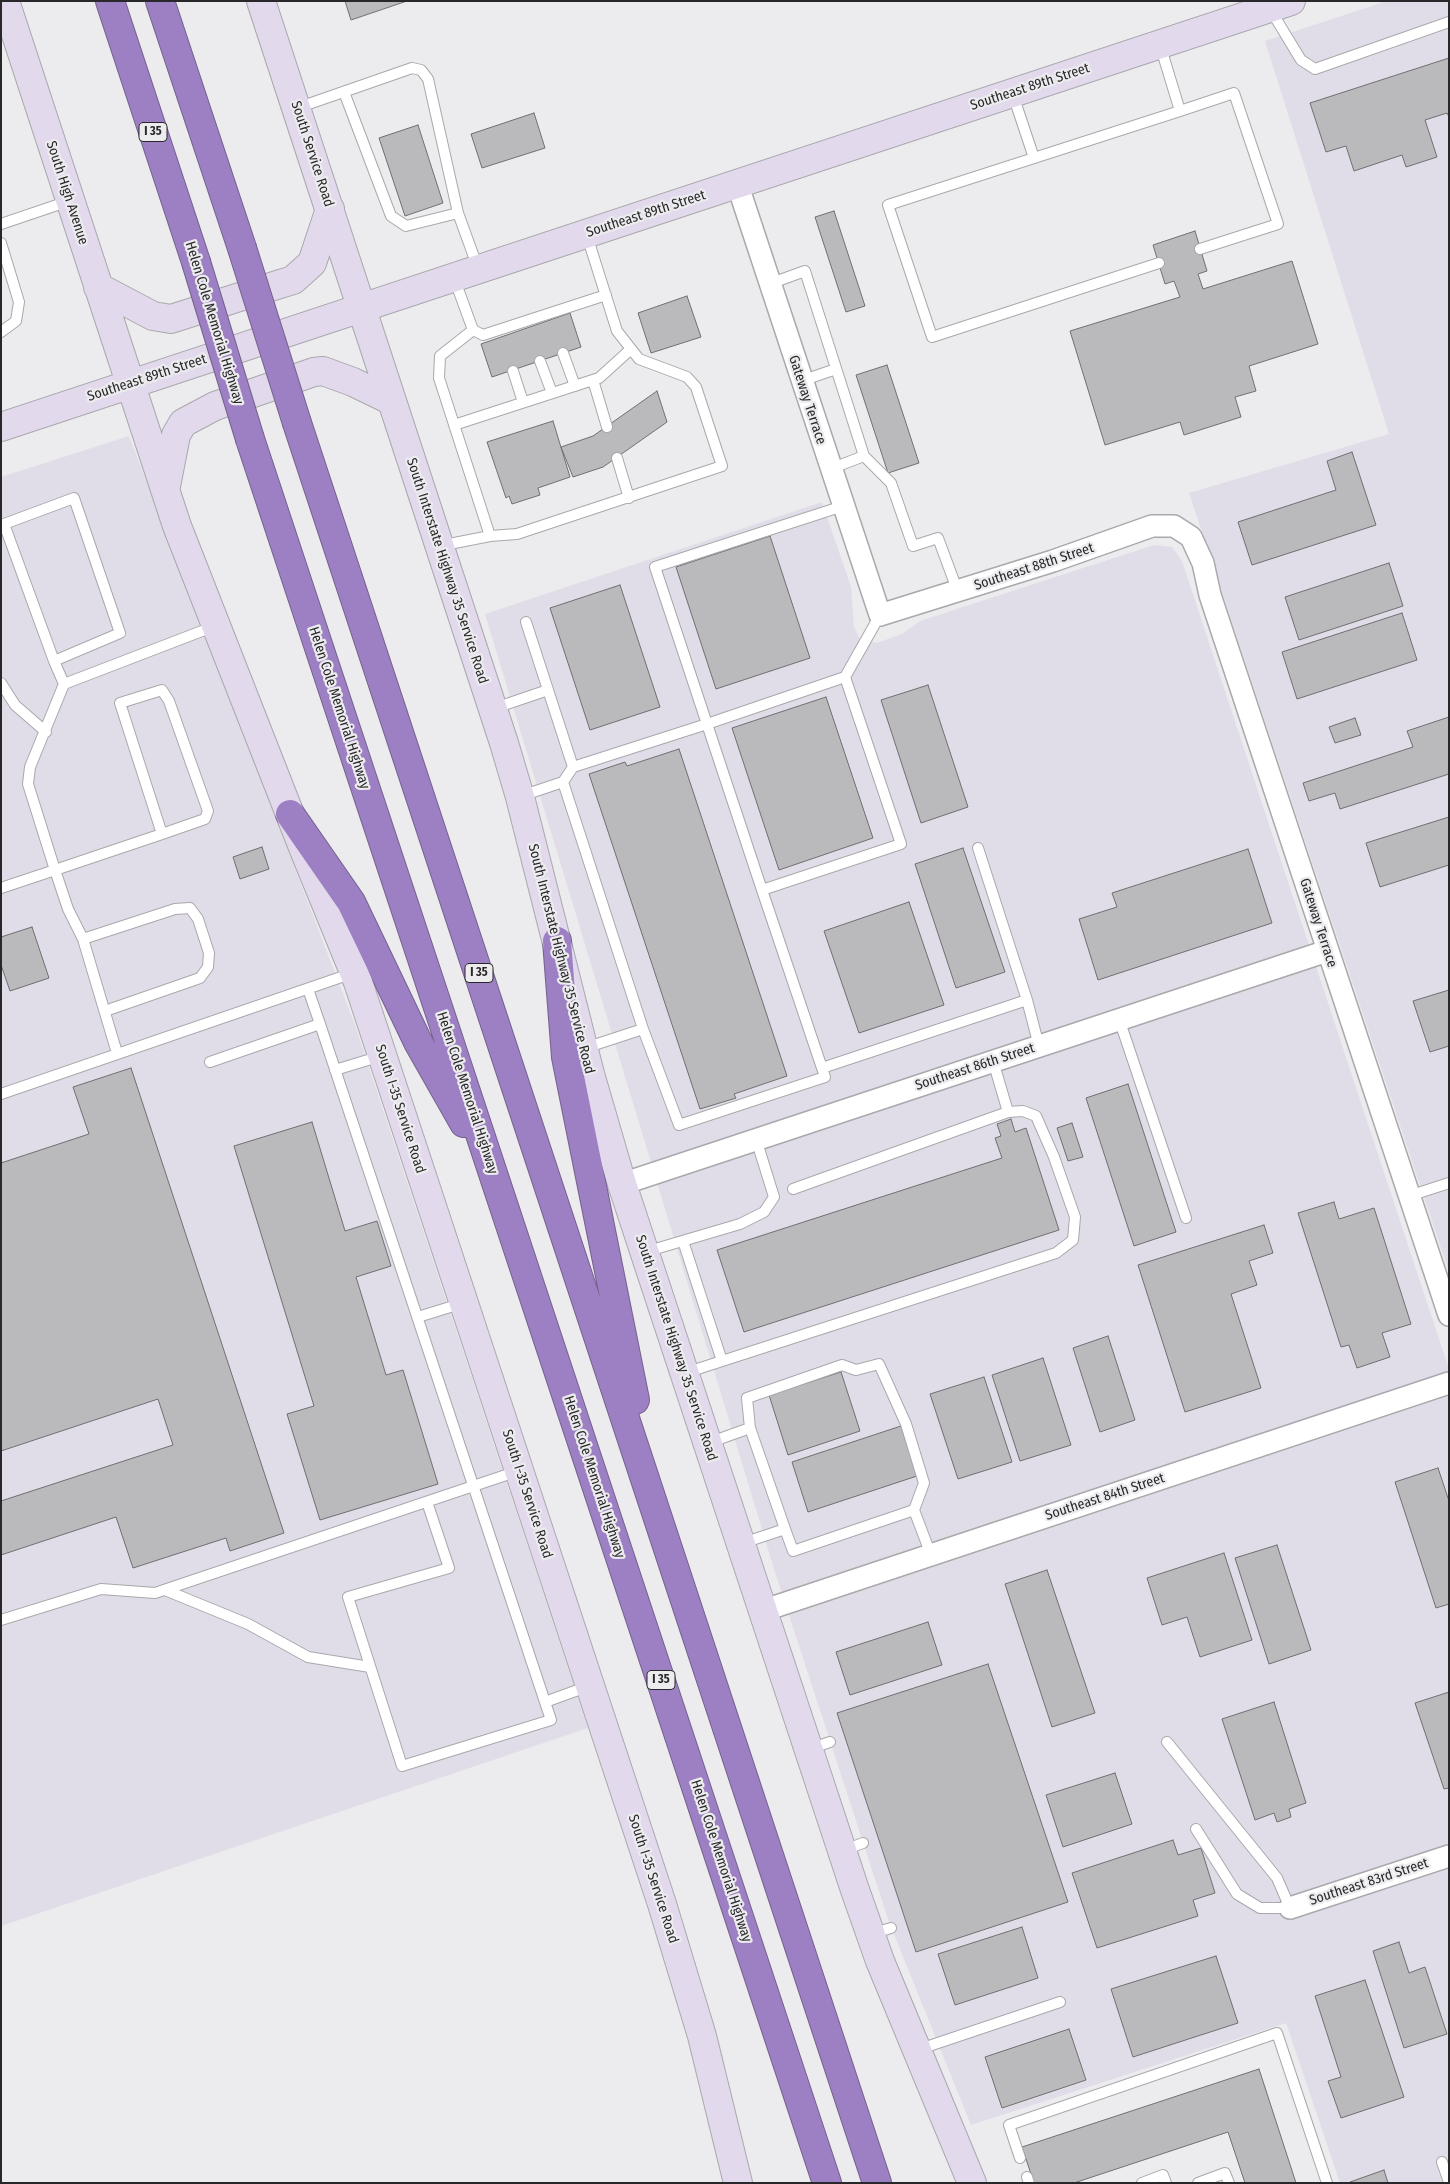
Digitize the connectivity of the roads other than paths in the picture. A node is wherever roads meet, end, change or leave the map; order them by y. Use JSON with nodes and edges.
{"nodes":[{"id":1,"x":5,"y":1,"type":"edge"},
{"id":2,"x":110,"y":1,"type":"edge"},
{"id":3,"x":160,"y":1,"type":"edge"},
{"id":4,"x":261,"y":1,"type":"edge"},
{"id":5,"x":1280,"y":5,"type":"edge"},
{"id":6,"x":1449,"y":22,"type":"edge"},
{"id":7,"x":1160,"y":44,"type":"junction"},
{"id":8,"x":344,"y":92,"type":"junction"},
{"id":9,"x":1012,"y":93,"type":"junction"},
{"id":10,"x":296,"y":108,"type":"junction"},
{"id":11,"x":1180,"y":111,"type":"junction"},
{"id":12,"x":1034,"y":158,"type":"junction"},
{"id":13,"x":737,"y":183,"type":"junction"},
{"id":14,"x":70,"y":200,"type":"junction"},
{"id":15,"x":330,"y":209,"type":"junction"},
{"id":16,"x":458,"y":212,"type":"junction"},
{"id":17,"x":1,"y":224,"type":"edge"},
{"id":18,"x":586,"y":233,"type":"junction"},
{"id":19,"x":1,"y":243,"type":"edge"},
{"id":20,"x":1200,"y":249,"type":"dead end"},
{"id":21,"x":1158,"y":263,"type":"dead end"},
{"id":22,"x":466,"y":273,"type":"junction"},
{"id":23,"x":769,"y":284,"type":"junction"},
{"id":24,"x":98,"y":287,"type":"junction"},
{"id":25,"x":606,"y":295,"type":"junction"},
{"id":26,"x":362,"y":307,"type":"junction"},
{"id":27,"x":473,"y":330,"type":"junction"},
{"id":28,"x":1,"y":332,"type":"edge"},
{"id":29,"x":631,"y":349,"type":"junction"},
{"id":30,"x":563,"y":353,"type":"dead end"},
{"id":31,"x":540,"y":361,"type":"dead end"},
{"id":32,"x":836,"y":369,"type":"junction"},
{"id":33,"x":512,"y":370,"type":"dead end"},
{"id":34,"x":593,"y":380,"type":"junction"},
{"id":35,"x":801,"y":381,"type":"junction"},
{"id":36,"x":130,"y":384,"type":"junction"},
{"id":37,"x":575,"y":386,"type":"junction"},
{"id":38,"x":552,"y":393,"type":"junction"},
{"id":39,"x":390,"y":400,"type":"junction"},
{"id":40,"x":523,"y":402,"type":"junction"},
{"id":41,"x":454,"y":425,"type":"junction"},
{"id":42,"x":1,"y":427,"type":"edge"},
{"id":43,"x":606,"y":427,"type":"dead end"},
{"id":44,"x":864,"y":456,"type":"junction"},
{"id":45,"x":617,"y":458,"type":"dead end"},
{"id":46,"x":830,"y":469,"type":"junction"},
{"id":47,"x":166,"y":490,"type":"junction"},
{"id":48,"x":629,"y":498,"type":"junction"},
{"id":49,"x":843,"y":506,"type":"junction"},
{"id":50,"x":1186,"y":532,"type":"joint"},
{"id":51,"x":490,"y":536,"type":"junction"},
{"id":52,"x":438,"y":546,"type":"junction"},
{"id":53,"x":958,"y":592,"type":"junction"},
{"id":54,"x":880,"y":615,"type":"junction"},
{"id":55,"x":526,"y":622,"type":"dead end"},
{"id":56,"x":216,"y":626,"type":"junction"},
{"id":57,"x":54,"y":661,"type":"junction"},
{"id":58,"x":846,"y":677,"type":"junction"},
{"id":59,"x":1,"y":683,"type":"edge"},
{"id":60,"x":64,"y":684,"type":"junction"},
{"id":61,"x":548,"y":690,"type":"junction"},
{"id":62,"x":493,"y":709,"type":"junction"},
{"id":63,"x":707,"y":724,"type":"junction"},
{"id":64,"x":46,"y":732,"type":"junction"},
{"id":65,"x":574,"y":767,"type":"junction"},
{"id":66,"x":563,"y":782,"type":"junction"},
{"id":67,"x":520,"y":797,"type":"junction"},
{"id":68,"x":290,"y":814,"type":"junction"},
{"id":69,"x":162,"y":834,"type":"junction"},
{"id":70,"x":978,"y":848,"type":"dead end"},
{"id":71,"x":55,"y":870,"type":"junction"},
{"id":72,"x":1,"y":888,"type":"edge"},
{"id":73,"x":762,"y":890,"type":"junction"},
{"id":74,"x":83,"y":938,"type":"junction"},
{"id":75,"x":557,"y":942,"type":"junction"},
{"id":76,"x":1327,"y":951,"type":"junction"},
{"id":77,"x":354,"y":973,"type":"junction"},
{"id":78,"x":308,"y":989,"type":"junction"},
{"id":79,"x":1027,"y":1000,"type":"junction"},
{"id":80,"x":105,"y":1011,"type":"junction"},
{"id":81,"x":1119,"y":1019,"type":"junction"},
{"id":82,"x":320,"y":1024,"type":"junction"},
{"id":83,"x":643,"y":1030,"type":"junction"},
{"id":84,"x":1039,"y":1046,"type":"junction"},
{"id":85,"x":584,"y":1049,"type":"junction"},
{"id":86,"x":116,"y":1053,"type":"junction"},
{"id":87,"x":382,"y":1056,"type":"junction"},
{"id":88,"x":993,"y":1061,"type":"junction"},
{"id":89,"x":210,"y":1062,"type":"dead end"},
{"id":90,"x":822,"y":1068,"type":"junction"},
{"id":91,"x":335,"y":1070,"type":"junction"},
{"id":92,"x":1,"y":1094,"type":"edge"},
{"id":93,"x":1008,"y":1112,"type":"junction"},
{"id":94,"x":756,"y":1139,"type":"junction"},
{"id":95,"x":495,"y":1178,"type":"junction"},
{"id":96,"x":1449,"y":1183,"type":"edge"},
{"id":97,"x":622,"y":1184,"type":"junction"},
{"id":98,"x":793,"y":1189,"type":"dead end"},
{"id":99,"x":1409,"y":1196,"type":"junction"},
{"id":100,"x":1186,"y":1218,"type":"dead end"},
{"id":101,"x":683,"y":1241,"type":"junction"},
{"id":102,"x":644,"y":1252,"type":"junction"},
{"id":103,"x":464,"y":1303,"type":"junction"},
{"id":104,"x":1449,"y":1315,"type":"edge"},
{"id":105,"x":418,"y":1317,"type":"junction"},
{"id":106,"x":722,"y":1361,"type":"junction"},
{"id":107,"x":684,"y":1374,"type":"junction"},
{"id":108,"x":1449,"y":1383,"type":"edge"},
{"id":109,"x":750,"y":1428,"type":"junction"},
{"id":110,"x":707,"y":1444,"type":"junction"},
{"id":111,"x":519,"y":1471,"type":"junction"},
{"id":112,"x":475,"y":1486,"type":"junction"},
{"id":113,"x":426,"y":1502,"type":"junction"},
{"id":114,"x":914,"y":1510,"type":"junction"},
{"id":115,"x":660,"y":1524,"type":"junction"},
{"id":116,"x":785,"y":1529,"type":"junction"},
{"id":117,"x":741,"y":1544,"type":"junction"},
{"id":118,"x":931,"y":1555,"type":"junction"},
{"id":119,"x":165,"y":1590,"type":"junction"},
{"id":120,"x":762,"y":1611,"type":"junction"},
{"id":121,"x":1,"y":1620,"type":"edge"},
{"id":122,"x":370,"y":1667,"type":"junction"},
{"id":123,"x":590,"y":1686,"type":"junction"},
{"id":124,"x":545,"y":1702,"type":"junction"},
{"id":125,"x":1167,"y":1742,"type":"dead end"},
{"id":126,"x":1196,"y":1829,"type":"dead end"},
{"id":127,"x":1449,"y":1856,"type":"edge"},
{"id":128,"x":1290,"y":1908,"type":"junction"},
{"id":129,"x":1060,"y":2002,"type":"dead end"},
{"id":130,"x":916,"y":2050,"type":"junction"},
{"id":131,"x":1020,"y":2158,"type":"dead end"},
{"id":132,"x":1442,"y":2162,"type":"dead end"},
{"id":133,"x":1449,"y":2182,"type":"edge"},
{"id":134,"x":738,"y":2183,"type":"edge"},
{"id":135,"x":827,"y":2183,"type":"edge"},
{"id":136,"x":877,"y":2183,"type":"edge"},
{"id":137,"x":972,"y":2183,"type":"edge"},
{"id":138,"x":1142,"y":2183,"type":"edge"},
{"id":139,"x":1166,"y":2183,"type":"edge"},
{"id":140,"x":1198,"y":2183,"type":"edge"},
{"id":141,"x":1229,"y":2183,"type":"edge"},
{"id":142,"x":1327,"y":2183,"type":"edge"}],
"edges":[{"from":1,"to":14,"type":"main road","name":"South High Avenue"},
{"from":2,"to":95,"type":"highway","name":"Helen Cole Memorial Highway","number":"I 35","bridge":true},
{"from":3,"to":115,"type":"highway","number":"I 35","bridge":true},
{"from":4,"to":10,"type":"main road","name":"South Service Road"},
{"from":5,"to":6,"type":"lane"},
{"from":5,"to":7,"type":"main road","name":"Southeast 89th Street"},
{"from":7,"to":9,"type":"main road","name":"Southeast 89th Street"},
{"from":7,"to":11,"type":"lane"},
{"from":8,"to":10,"type":"lane"},
{"from":8,"to":16,"type":"lane"},
{"from":8,"to":16,"type":"lane"},
{"from":9,"to":12,"type":"lane"},
{"from":9,"to":13,"type":"main road","name":"Southeast 89th Street"},
{"from":10,"to":15,"type":"main road","name":"South Service Road"},
{"from":11,"to":12,"type":"lane"},
{"from":11,"to":20,"type":"lane"},
{"from":12,"to":21,"type":"lane"},
{"from":13,"to":18,"type":"main road","name":"Southeast 89th Street"},
{"from":13,"to":23,"type":"street","name":"Gateway Terrace"},
{"from":14,"to":17,"type":"lane"},
{"from":14,"to":24,"type":"main road","name":"South High Avenue"},
{"from":15,"to":24,"type":"main road"},
{"from":15,"to":26,"type":"main road","name":"South Service Road"},
{"from":16,"to":22,"type":"lane"},
{"from":18,"to":22,"type":"main road","name":"Southeast 89th Street"},
{"from":18,"to":25,"type":"lane"},
{"from":19,"to":28,"type":"lane"},
{"from":22,"to":26,"type":"main road","name":"Southeast 89th Street"},
{"from":22,"to":27,"type":"lane"},
{"from":23,"to":32,"type":"lane"},
{"from":23,"to":35,"type":"street","name":"Gateway Terrace"},
{"from":24,"to":36,"type":"main road","name":"South High Avenue"},
{"from":25,"to":27,"type":"lane"},
{"from":25,"to":29,"type":"lane"},
{"from":26,"to":36,"type":"main road","name":"Southeast 89th Street"},
{"from":26,"to":39,"type":"main road","name":"South Interstate Highway 35 Service Road"},
{"from":27,"to":41,"type":"lane"},
{"from":29,"to":34,"type":"lane"},
{"from":29,"to":48,"type":"lane"},
{"from":30,"to":37,"type":"lane"},
{"from":31,"to":38,"type":"lane"},
{"from":32,"to":35,"type":"lane"},
{"from":32,"to":44,"type":"lane"},
{"from":33,"to":40,"type":"lane"},
{"from":34,"to":37,"type":"lane"},
{"from":34,"to":43,"type":"lane"},
{"from":35,"to":46,"type":"street","name":"Gateway Terrace"},
{"from":36,"to":42,"type":"main road","name":"Southeast 89th Street"},
{"from":36,"to":47,"type":"main road"},
{"from":37,"to":38,"type":"lane"},
{"from":38,"to":40,"type":"lane"},
{"from":39,"to":47,"type":"main road"},
{"from":39,"to":52,"type":"main road","name":"South Interstate Highway 35 Service Road"},
{"from":40,"to":41,"type":"lane"},
{"from":41,"to":51,"type":"lane"},
{"from":44,"to":46,"type":"lane"},
{"from":44,"to":53,"type":"lane"},
{"from":45,"to":48,"type":"lane"},
{"from":46,"to":49,"type":"street","name":"Gateway Terrace"},
{"from":47,"to":56,"type":"main road"},
{"from":48,"to":51,"type":"lane"},
{"from":49,"to":54,"type":"street","name":"Gateway Terrace"},
{"from":49,"to":63,"type":"lane"},
{"from":50,"to":53,"type":"street","name":"Southeast 88th Street"},
{"from":50,"to":76,"type":"street","name":"Gateway Terrace"},
{"from":51,"to":52,"type":"lane"},
{"from":52,"to":62,"type":"main road","name":"South Interstate Highway 35 Service Road"},
{"from":53,"to":54,"type":"street","name":"Southeast 88th Street"},
{"from":54,"to":58,"type":"lane"},
{"from":55,"to":61,"type":"lane"},
{"from":56,"to":60,"type":"lane"},
{"from":56,"to":68,"type":"main road"},
{"from":57,"to":57,"type":"lane"},
{"from":57,"to":60,"type":"lane"},
{"from":58,"to":63,"type":"lane"},
{"from":58,"to":73,"type":"lane"},
{"from":59,"to":64,"type":"lane"},
{"from":60,"to":64,"type":"lane"},
{"from":61,"to":62,"type":"lane"},
{"from":61,"to":65,"type":"lane"},
{"from":62,"to":67,"type":"main road","name":"South Interstate Highway 35 Service Road"},
{"from":63,"to":65,"type":"lane"},
{"from":63,"to":73,"type":"lane"},
{"from":64,"to":71,"type":"lane"},
{"from":65,"to":66,"type":"lane"},
{"from":66,"to":67,"type":"lane"},
{"from":66,"to":83,"type":"lane"},
{"from":67,"to":75,"type":"main road","name":"South Interstate Highway 35 Service Road"},
{"from":68,"to":77,"type":"main road","name":"South I-35 Service Road"},
{"from":68,"to":95,"type":"highway"},
{"from":69,"to":69,"type":"lane"},
{"from":69,"to":71,"type":"lane"},
{"from":70,"to":79,"type":"lane"},
{"from":71,"to":72,"type":"lane"},
{"from":71,"to":74,"type":"lane"},
{"from":73,"to":90,"type":"lane"},
{"from":74,"to":80,"type":"lane"},
{"from":74,"to":80,"type":"lane"},
{"from":75,"to":85,"type":"main road","name":"South Interstate Highway 35 Service Road"},
{"from":75,"to":115,"type":"highway"},
{"from":76,"to":81,"type":"street","name":"Southeast 86th Street"},
{"from":76,"to":99,"type":"street","name":"Gateway Terrace"},
{"from":77,"to":78,"type":"lane"},
{"from":77,"to":87,"type":"main road","name":"South I-35 Service Road"},
{"from":78,"to":82,"type":"lane"},
{"from":78,"to":86,"type":"lane"},
{"from":79,"to":84,"type":"lane"},
{"from":79,"to":90,"type":"lane"},
{"from":80,"to":86,"type":"lane"},
{"from":81,"to":84,"type":"street","name":"Southeast 86th Street"},
{"from":81,"to":100,"type":"lane"},
{"from":82,"to":89,"type":"lane"},
{"from":82,"to":91,"type":"lane"},
{"from":83,"to":85,"type":"lane"},
{"from":83,"to":90,"type":"lane"},
{"from":84,"to":88,"type":"street","name":"Southeast 86th Street"},
{"from":85,"to":97,"type":"main road","name":"South Interstate Highway 35 Service Road"},
{"from":86,"to":92,"type":"lane"},
{"from":87,"to":91,"type":"lane"},
{"from":87,"to":103,"type":"main road","name":"South I-35 Service Road"},
{"from":88,"to":93,"type":"lane"},
{"from":88,"to":94,"type":"street","name":"Southeast 86th Street"},
{"from":91,"to":105,"type":"lane"},
{"from":93,"to":98,"type":"lane"},
{"from":93,"to":106,"type":"lane"},
{"from":94,"to":97,"type":"street","name":"Southeast 86th Street"},
{"from":94,"to":101,"type":"lane"},
{"from":95,"to":135,"type":"highway","name":"Helen Cole Memorial Highway","number":"I 35"},
{"from":96,"to":99,"type":"lane"},
{"from":97,"to":102,"type":"main road","name":"South Interstate Highway 35 Service Road"},
{"from":99,"to":104,"type":"street","name":"Gateway Terrace"},
{"from":101,"to":102,"type":"lane"},
{"from":101,"to":106,"type":"lane"},
{"from":102,"to":107,"type":"main road","name":"South Interstate Highway 35 Service Road"},
{"from":103,"to":105,"type":"lane"},
{"from":103,"to":111,"type":"main road","name":"South I-35 Service Road"},
{"from":105,"to":112,"type":"lane"},
{"from":106,"to":107,"type":"lane"},
{"from":107,"to":110,"type":"main road","name":"South Interstate Highway 35 Service Road"},
{"from":108,"to":118,"type":"street","name":"Southeast 84th Street"},
{"from":109,"to":110,"type":"lane"},
{"from":109,"to":114,"type":"lane"},
{"from":109,"to":116,"type":"lane"},
{"from":110,"to":117,"type":"main road","name":"South Interstate Highway 35 Service Road"},
{"from":111,"to":112,"type":"lane"},
{"from":111,"to":123,"type":"main road","name":"South I-35 Service Road"},
{"from":112,"to":113,"type":"lane"},
{"from":112,"to":124,"type":"lane"},
{"from":113,"to":119,"type":"lane"},
{"from":113,"to":122,"type":"lane"},
{"from":114,"to":116,"type":"lane"},
{"from":114,"to":118,"type":"lane"},
{"from":115,"to":136,"type":"highway","number":"I 35"},
{"from":116,"to":117,"type":"lane"},
{"from":117,"to":120,"type":"main road","name":"South Interstate Highway 35 Service Road"},
{"from":118,"to":120,"type":"street","name":"Southeast 84th Street"},
{"from":119,"to":121,"type":"lane"},
{"from":119,"to":122,"type":"lane"},
{"from":120,"to":130,"type":"main road"},
{"from":122,"to":124,"type":"lane"},
{"from":123,"to":124,"type":"lane"},
{"from":123,"to":134,"type":"main road","name":"South I-35 Service Road"},
{"from":125,"to":128,"type":"lane"},
{"from":126,"to":128,"type":"lane"},
{"from":127,"to":128,"type":"street","name":"Southeast 83rd Street"},
{"from":129,"to":130,"type":"lane"},
{"from":130,"to":137,"type":"main road"},
{"from":131,"to":142,"type":"lane"},
{"from":132,"to":133,"type":"lane"},
{"from":138,"to":139,"type":"lane"},
{"from":140,"to":141,"type":"lane"}]}
